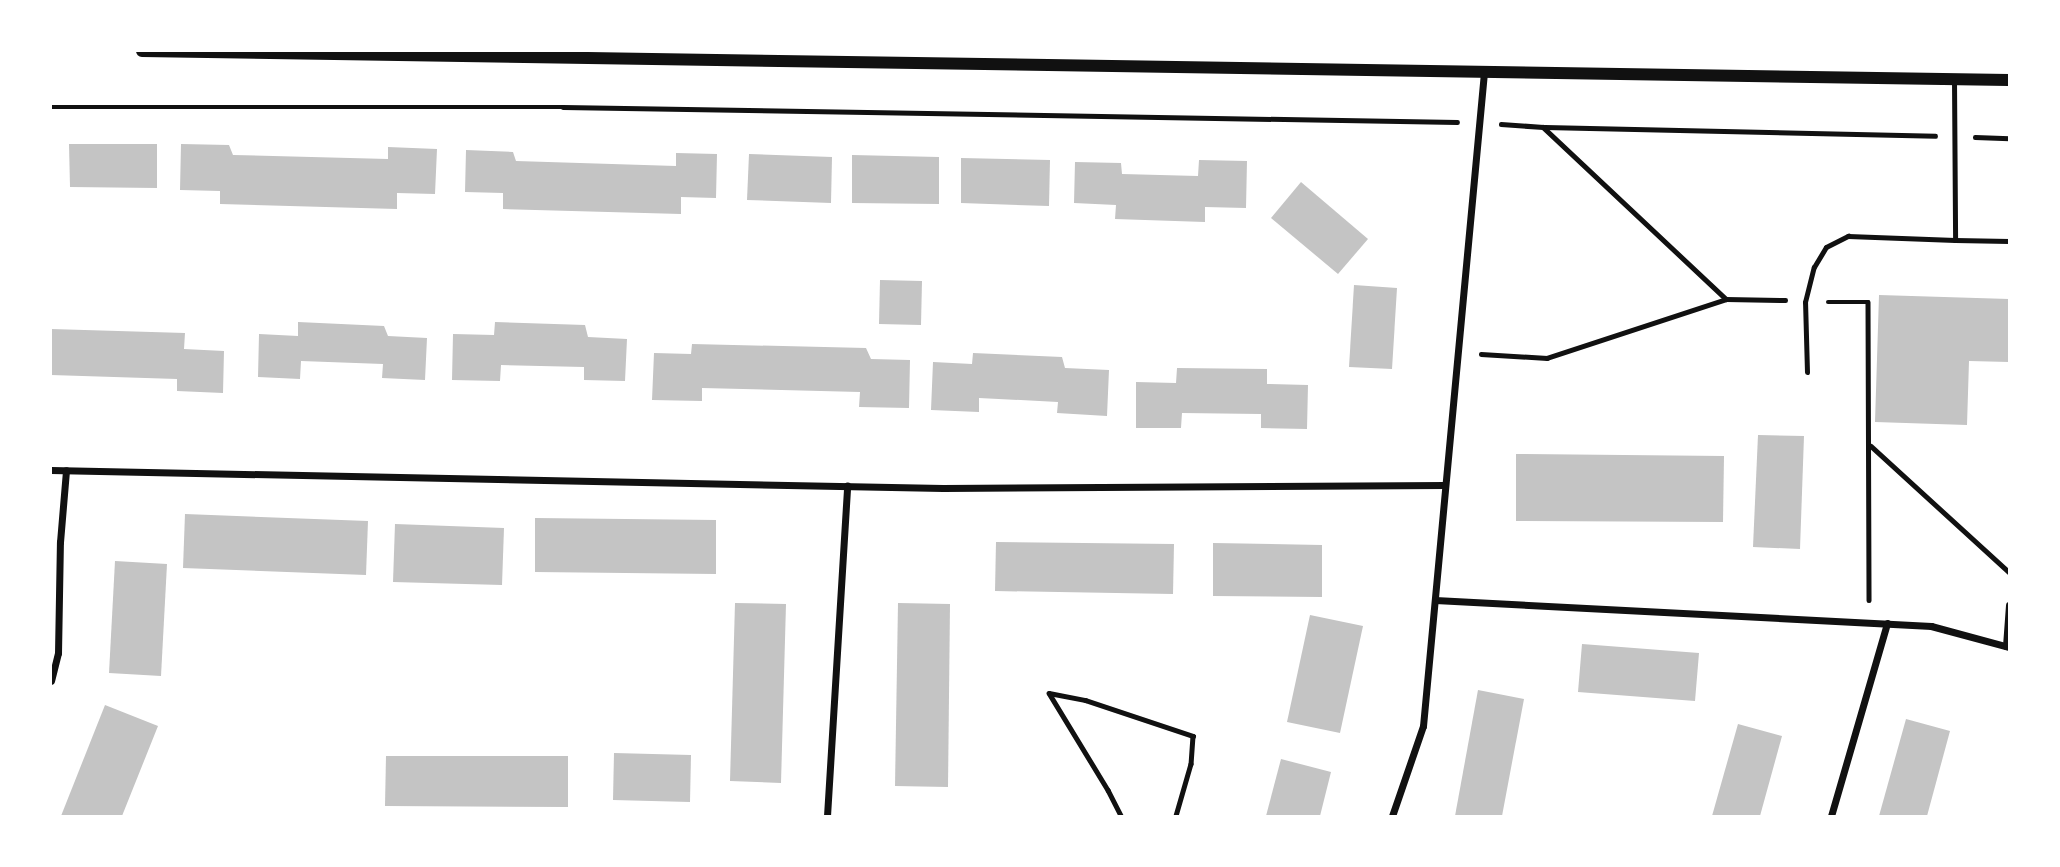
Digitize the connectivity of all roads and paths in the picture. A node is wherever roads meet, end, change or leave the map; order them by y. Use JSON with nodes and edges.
{"nodes":[{"id":1,"x":142,"y":51,"type":"edge"},
{"id":2,"x":1484,"y":72,"type":"junction"},
{"id":3,"x":1954,"y":80,"type":"junction"},
{"id":4,"x":2009,"y":80,"type":"edge"},
{"id":5,"x":51,"y":107,"type":"edge"},
{"id":6,"x":1480,"y":122,"type":"junction"},
{"id":7,"x":1543,"y":127,"type":"junction"},
{"id":8,"x":1956,"y":136,"type":"junction"},
{"id":9,"x":2009,"y":138,"type":"edge"},
{"id":10,"x":1955,"y":240,"type":"junction"},
{"id":11,"x":2009,"y":242,"type":"edge"},
{"id":12,"x":1726,"y":299,"type":"junction"},
{"id":13,"x":1805,"y":302,"type":"junction"},
{"id":14,"x":1458,"y":352,"type":"junction"},
{"id":15,"x":1807,"y":372,"type":"dead end"},
{"id":16,"x":1870,"y":446,"type":"junction"},
{"id":17,"x":51,"y":470,"type":"edge"},
{"id":18,"x":66,"y":470,"type":"junction"},
{"id":19,"x":1446,"y":485,"type":"junction"},
{"id":20,"x":847,"y":486,"type":"junction"},
{"id":21,"x":2009,"y":572,"type":"edge"},
{"id":22,"x":1435,"y":600,"type":"junction"},
{"id":23,"x":2009,"y":605,"type":"edge"},
{"id":24,"x":1869,"y":622,"type":"junction"},
{"id":25,"x":1887,"y":623,"type":"junction"},
{"id":26,"x":2008,"y":646,"type":"edge"},
{"id":27,"x":51,"y":681,"type":"edge"},
{"id":28,"x":827,"y":816,"type":"edge"},
{"id":29,"x":1121,"y":816,"type":"edge"},
{"id":30,"x":1176,"y":816,"type":"edge"},
{"id":31,"x":1392,"y":816,"type":"edge"},
{"id":32,"x":1831,"y":816,"type":"edge"}],
"edges":[{"from":1,"to":2,"type":"street"},
{"from":2,"to":3,"type":"street"},
{"from":2,"to":6,"type":"street"},
{"from":3,"to":4,"type":"street"},
{"from":3,"to":8,"type":"lane"},
{"from":5,"to":6,"type":"path"},
{"from":6,"to":7,"type":"path"},
{"from":6,"to":14,"type":"street"},
{"from":7,"to":8,"type":"path"},
{"from":7,"to":12,"type":"path"},
{"from":8,"to":9,"type":"path"},
{"from":8,"to":10,"type":"lane"},
{"from":10,"to":11,"type":"lane"},
{"from":10,"to":13,"type":"lane"},
{"from":12,"to":13,"type":"path"},
{"from":12,"to":14,"type":"path"},
{"from":13,"to":15,"type":"lane"},
{"from":13,"to":16,"type":"path"},
{"from":14,"to":19,"type":"street"},
{"from":16,"to":21,"type":"path"},
{"from":16,"to":24,"type":"path"},
{"from":17,"to":18,"type":"street"},
{"from":18,"to":20,"type":"street"},
{"from":18,"to":27,"type":"street"},
{"from":19,"to":20,"type":"street"},
{"from":19,"to":22,"type":"street"},
{"from":20,"to":28,"type":"street"},
{"from":22,"to":24,"type":"street"},
{"from":22,"to":31,"type":"street"},
{"from":23,"to":26,"type":"street"},
{"from":24,"to":25,"type":"street"},
{"from":25,"to":26,"type":"street"},
{"from":25,"to":32,"type":"street"},
{"from":29,"to":30,"type":"path"}]}
